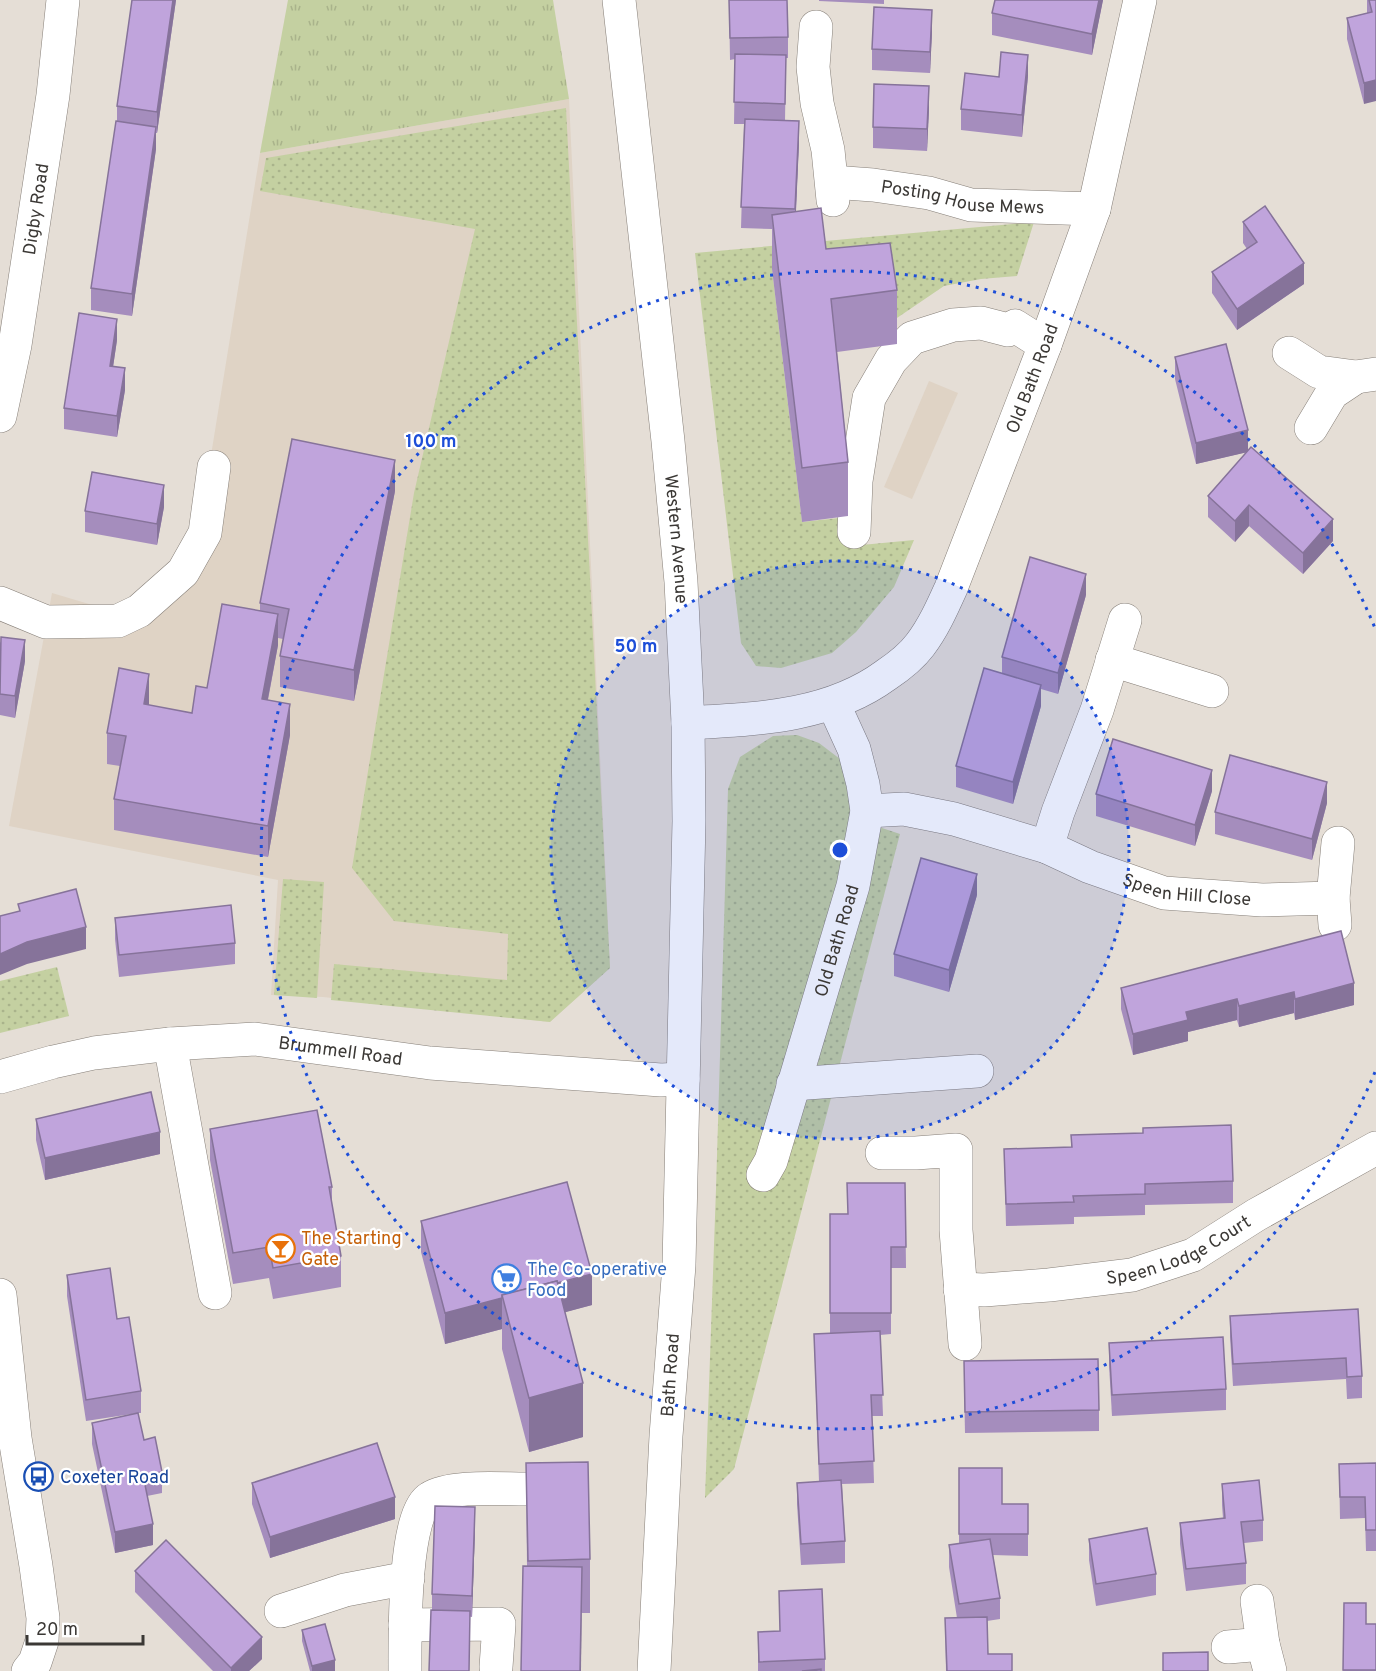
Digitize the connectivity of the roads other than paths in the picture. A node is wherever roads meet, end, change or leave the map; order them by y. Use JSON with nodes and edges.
{"nodes":[{"id":1,"x":63,"y":0,"type":"edge"},
{"id":2,"x":619,"y":0,"type":"edge"},
{"id":3,"x":1140,"y":0,"type":"edge"},
{"id":4,"x":816,"y":27,"type":"dead end"},
{"id":5,"x":1094,"y":209,"type":"junction"},
{"id":6,"x":1045,"y":345,"type":"junction"},
{"id":7,"x":1289,"y":353,"type":"dead end"},
{"id":8,"x":1366,"y":375,"type":"edge"},
{"id":9,"x":0,"y":416,"type":"edge"},
{"id":10,"x":1311,"y":428,"type":"dead end"},
{"id":11,"x":214,"y":467,"type":"dead end"},
{"id":12,"x":854,"y":532,"type":"dead end"},
{"id":13,"x":0,"y":603,"type":"edge"},
{"id":14,"x":1125,"y":620,"type":"dead end"},
{"id":15,"x":1112,"y":660,"type":"junction"},
{"id":16,"x":1212,"y":691,"type":"dead end"},
{"id":17,"x":833,"y":703,"type":"junction"},
{"id":18,"x":688,"y":723,"type":"junction"},
{"id":19,"x":867,"y":812,"type":"junction"},
{"id":20,"x":1338,"y":843,"type":"dead end"},
{"id":21,"x":1047,"y":847,"type":"junction"},
{"id":22,"x":170,"y":1044,"type":"junction"},
{"id":23,"x":977,"y":1071,"type":"dead end"},
{"id":24,"x":0,"y":1077,"type":"edge"},
{"id":25,"x":683,"y":1079,"type":"junction"},
{"id":26,"x":793,"y":1084,"type":"junction"},
{"id":27,"x":1376,"y":1148,"type":"edge"},
{"id":28,"x":882,"y":1153,"type":"dead end"},
{"id":29,"x":763,"y":1175,"type":"dead end"},
{"id":30,"x":960,"y":1289,"type":"junction"},
{"id":31,"x":215,"y":1293,"type":"dead end"},
{"id":32,"x":0,"y":1294,"type":"edge"},
{"id":33,"x":965,"y":1344,"type":"dead end"},
{"id":34,"x":525,"y":1489,"type":"edge"},
{"id":35,"x":408,"y":1578,"type":"junction"},
{"id":36,"x":1257,"y":1601,"type":"dead end"},
{"id":37,"x":281,"y":1611,"type":"dead end"},
{"id":38,"x":405,"y":1625,"type":"junction"},
{"id":39,"x":1228,"y":1647,"type":"dead end"},
{"id":40,"x":1267,"y":1658,"type":"edge"},
{"id":41,"x":496,"y":1667,"type":"dead end"},
{"id":42,"x":40,"y":1668,"type":"edge"},
{"id":43,"x":405,"y":1671,"type":"edge"},
{"id":44,"x":654,"y":1671,"type":"edge"}],
"edges":[{"from":1,"to":9,"type":"street","name":"Digby Road"},
{"from":2,"to":18,"type":"street","name":"Western Avenue"},
{"from":3,"to":5,"type":"street","name":"Old Bath Road"},
{"from":4,"to":5,"type":"street","name":"Posting House Mews"},
{"from":5,"to":6,"type":"street","name":"Old Bath Road"},
{"from":6,"to":12,"type":"street"},
{"from":6,"to":17,"type":"street","name":"Old Bath Road"},
{"from":7,"to":8,"type":"street"},
{"from":8,"to":10,"type":"street"},
{"from":11,"to":13,"type":"street"},
{"from":14,"to":15,"type":"street"},
{"from":15,"to":16,"type":"street"},
{"from":15,"to":21,"type":"street"},
{"from":17,"to":18,"type":"street","name":"Old Bath Road"},
{"from":17,"to":19,"type":"street","name":"Old Bath Road"},
{"from":18,"to":25,"type":"street","name":"Western Avenue"},
{"from":19,"to":21,"type":"street","name":"Speen Hill Close"},
{"from":19,"to":26,"type":"street","name":"Old Bath Road"},
{"from":20,"to":21,"type":"street","name":"Speen Hill Close"},
{"from":22,"to":24,"type":"street","name":"Brummell Road"},
{"from":22,"to":25,"type":"street","name":"Brummell Road"},
{"from":22,"to":31,"type":"street"},
{"from":23,"to":26,"type":"street"},
{"from":25,"to":44,"type":"street","name":"Bath Road"},
{"from":26,"to":29,"type":"street","name":"Old Bath Road"},
{"from":27,"to":30,"type":"street","name":"Speen Lodge Court"},
{"from":28,"to":30,"type":"street"},
{"from":30,"to":33,"type":"street"},
{"from":32,"to":42,"type":"street"},
{"from":34,"to":35,"type":"street"},
{"from":35,"to":37,"type":"street"},
{"from":35,"to":38,"type":"street"},
{"from":36,"to":40,"type":"street"},
{"from":38,"to":41,"type":"street"},
{"from":38,"to":43,"type":"street"},
{"from":39,"to":40,"type":"street"}]}
